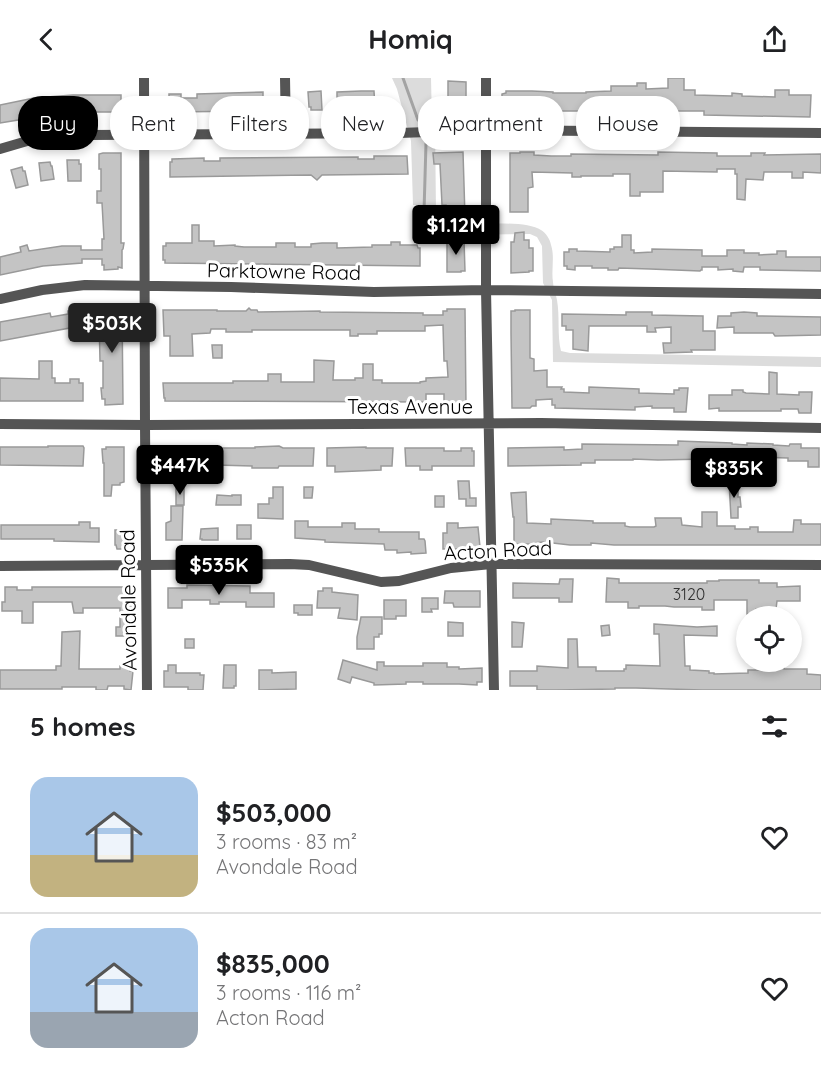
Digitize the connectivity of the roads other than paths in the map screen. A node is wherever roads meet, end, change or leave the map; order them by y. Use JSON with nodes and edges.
{"nodes":[{"id":1,"x":144,"y":78,"type":"edge"},
{"id":2,"x":285,"y":78,"type":"edge"},
{"id":3,"x":486,"y":78,"type":"edge"},
{"id":4,"x":144,"y":96,"type":"edge"},
{"id":5,"x":285,"y":96,"type":"edge"},
{"id":6,"x":486,"y":96,"type":"edge"},
{"id":7,"x":564,"y":131,"type":"edge"},
{"id":8,"x":418,"y":132,"type":"edge"},
{"id":9,"x":309,"y":133,"type":"edge"},
{"id":10,"x":821,"y":133,"type":"edge"},
{"id":11,"x":110,"y":136,"type":"edge"},
{"id":12,"x":0,"y":149,"type":"edge"},
{"id":13,"x":145,"y":150,"type":"edge"},
{"id":14,"x":486,"y":150,"type":"edge"},
{"id":15,"x":144,"y":287,"type":"junction"},
{"id":16,"x":486,"y":290,"type":"junction"},
{"id":17,"x":821,"y":294,"type":"edge"},
{"id":18,"x":0,"y":299,"type":"edge"},
{"id":19,"x":0,"y":424,"type":"edge"},
{"id":20,"x":489,"y":424,"type":"junction"},
{"id":21,"x":145,"y":425,"type":"junction"},
{"id":22,"x":821,"y":428,"type":"edge"},
{"id":23,"x":146,"y":564,"type":"junction"},
{"id":24,"x":491,"y":564,"type":"junction"},
{"id":25,"x":821,"y":565,"type":"edge"},
{"id":26,"x":0,"y":566,"type":"edge"},
{"id":27,"x":147,"y":690,"type":"edge"},
{"id":28,"x":494,"y":690,"type":"edge"}],
"edges":[{"from":1,"to":4,"type":"street","name":"Avondale Road"},
{"from":2,"to":5,"type":"street"},
{"from":3,"to":6,"type":"street"},
{"from":7,"to":10,"type":"street"},
{"from":8,"to":9,"type":"street"},
{"from":11,"to":12,"type":"street"},
{"from":13,"to":15,"type":"street","name":"Avondale Road"},
{"from":14,"to":16,"type":"street"},
{"from":15,"to":16,"type":"street","name":"Parktowne Road"},
{"from":15,"to":18,"type":"street","name":"Parktowne Road"},
{"from":15,"to":21,"type":"street","name":"Avondale Road"},
{"from":16,"to":17,"type":"street","name":"Parktowne Road"},
{"from":16,"to":20,"type":"street"},
{"from":19,"to":21,"type":"street","name":"Texas Avenue"},
{"from":20,"to":21,"type":"street","name":"Texas Avenue"},
{"from":20,"to":22,"type":"street","name":"Texas Avenue"},
{"from":20,"to":24,"type":"street"},
{"from":21,"to":23,"type":"street","name":"Avondale Road"},
{"from":23,"to":24,"type":"street","name":"Acton Road"},
{"from":23,"to":26,"type":"street","name":"Acton Road"},
{"from":23,"to":27,"type":"street","name":"Avondale Road"},
{"from":24,"to":25,"type":"street","name":"Acton Road"},
{"from":24,"to":28,"type":"street"}]}
